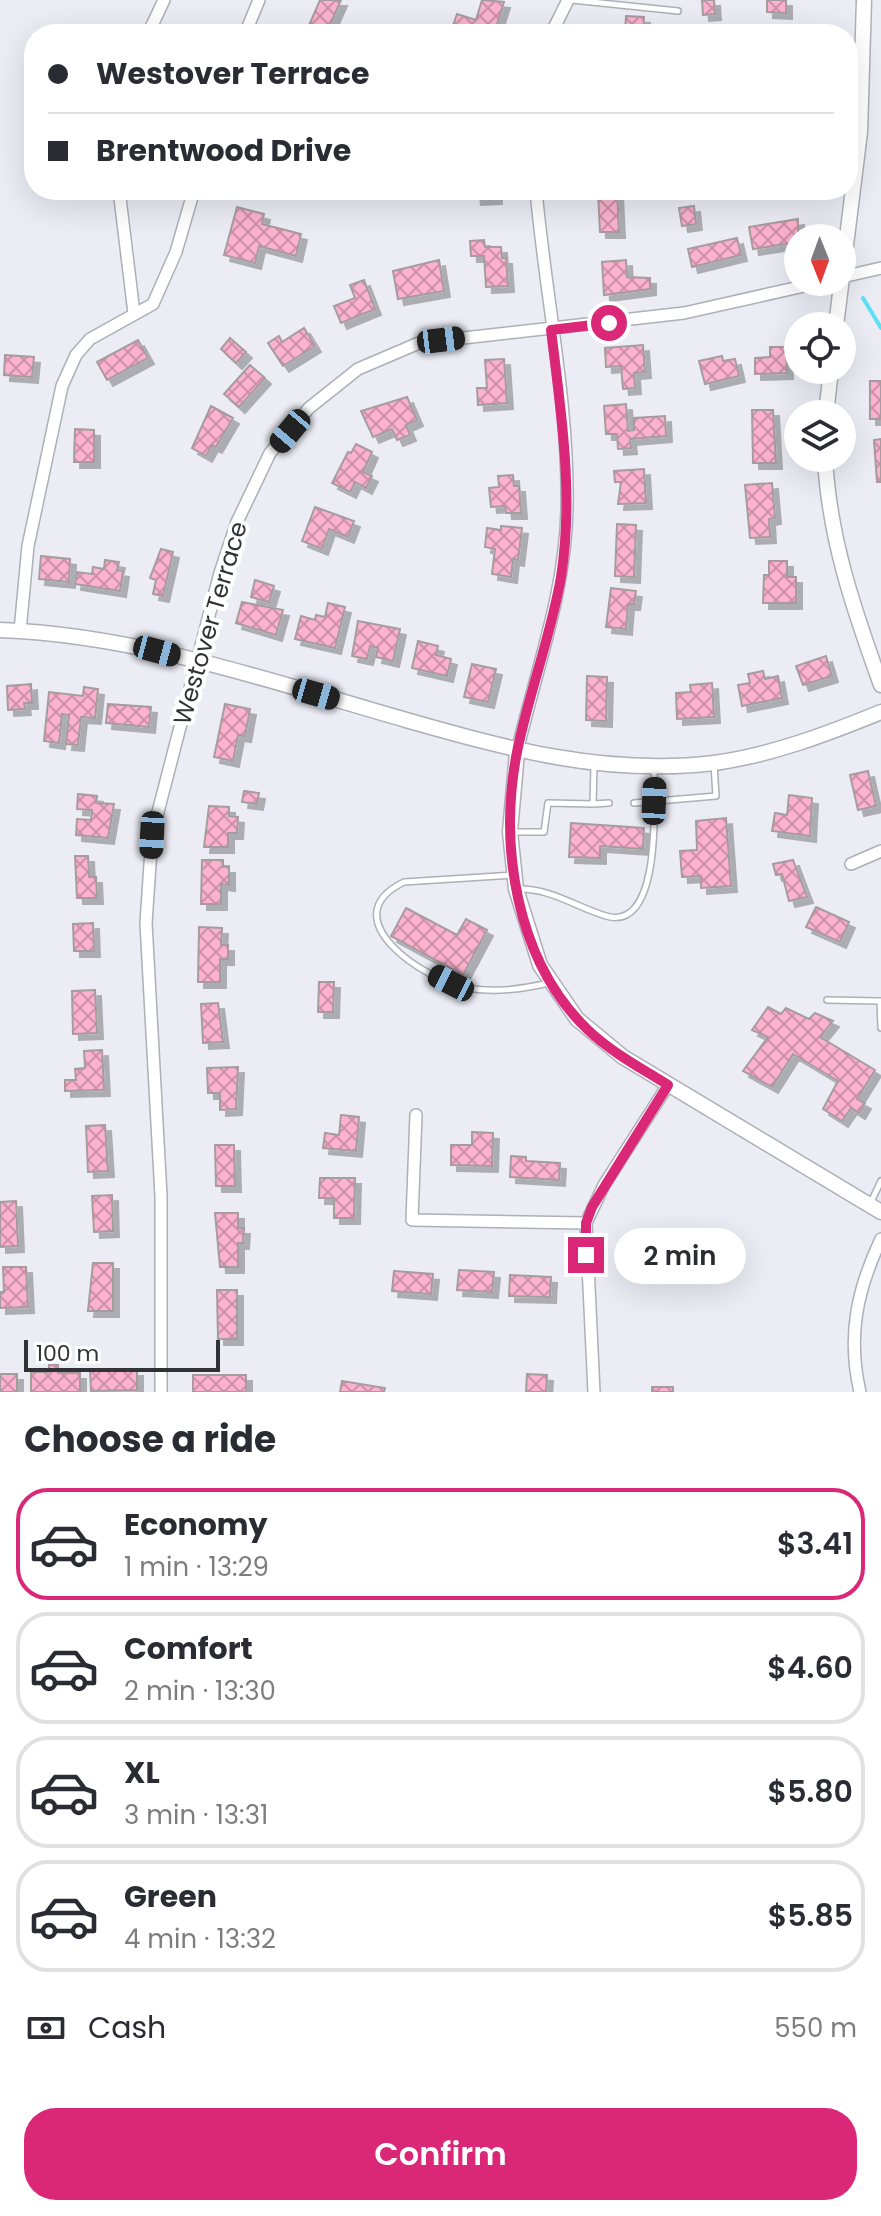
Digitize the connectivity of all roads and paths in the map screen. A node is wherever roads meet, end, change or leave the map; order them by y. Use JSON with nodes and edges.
{"nodes":[{"id":1,"x":164,"y":0,"type":"edge"},
{"id":2,"x":259,"y":0,"type":"edge"},
{"id":3,"x":570,"y":0,"type":"edge"},
{"id":4,"x":864,"y":0,"type":"edge"},
{"id":5,"x":678,"y":11,"type":"dead end"},
{"id":6,"x":153,"y":24,"type":"edge"},
{"id":7,"x":249,"y":24,"type":"edge"},
{"id":8,"x":557,"y":24,"type":"edge"},
{"id":9,"x":858,"y":148,"type":"edge"},
{"id":10,"x":120,"y":200,"type":"edge"},
{"id":11,"x":191,"y":200,"type":"edge"},
{"id":12,"x":537,"y":200,"type":"edge"},
{"id":13,"x":852,"y":200,"type":"edge"},
{"id":14,"x":849,"y":224,"type":"edge"},
{"id":15,"x":881,"y":268,"type":"edge"},
{"id":16,"x":856,"y":274,"type":"edge"},
{"id":17,"x":784,"y":291,"type":"edge"},
{"id":18,"x":134,"y":313,"type":"junction"},
{"id":19,"x":551,"y":330,"type":"junction"},
{"id":20,"x":826,"y":472,"type":"edge"},
{"id":21,"x":0,"y":630,"type":"edge"},
{"id":22,"x":20,"y":631,"type":"junction"},
{"id":23,"x":198,"y":662,"type":"junction"},
{"id":24,"x":881,"y":685,"type":"edge"},
{"id":25,"x":881,"y":712,"type":"edge"},
{"id":26,"x":517,"y":752,"type":"junction"},
{"id":27,"x":714,"y":763,"type":"junction"},
{"id":28,"x":594,"y":765,"type":"junction"},
{"id":29,"x":655,"y":766,"type":"junction"},
{"id":30,"x":654,"y":801,"type":"junction"},
{"id":31,"x":609,"y":803,"type":"dead end"},
{"id":32,"x":634,"y":803,"type":"dead end"},
{"id":33,"x":593,"y":804,"type":"junction"},
{"id":34,"x":510,"y":832,"type":"junction"},
{"id":35,"x":881,"y":851,"type":"edge"},
{"id":36,"x":851,"y":864,"type":"dead end"},
{"id":37,"x":515,"y":882,"type":"junction"},
{"id":38,"x":551,"y":982,"type":"junction"},
{"id":39,"x":827,"y":1000,"type":"dead end"},
{"id":40,"x":880,"y":1001,"type":"edge"},
{"id":41,"x":881,"y":1028,"type":"edge"},
{"id":42,"x":668,"y":1085,"type":"junction"},
{"id":43,"x":416,"y":1115,"type":"dead end"},
{"id":44,"x":881,"y":1181,"type":"edge"},
{"id":45,"x":875,"y":1208,"type":"edge"},
{"id":46,"x":586,"y":1223,"type":"junction"},
{"id":47,"x":881,"y":1239,"type":"edge"},
{"id":48,"x":161,"y":1392,"type":"edge"},
{"id":49,"x":594,"y":1392,"type":"edge"},
{"id":50,"x":860,"y":1392,"type":"edge"}],
"edges":[{"from":1,"to":6,"type":"street"},
{"from":2,"to":7,"type":"street"},
{"from":3,"to":5,"type":"lane"},
{"from":3,"to":8,"type":"street"},
{"from":4,"to":9,"type":"street"},
{"from":10,"to":18,"type":"street"},
{"from":11,"to":18,"type":"street"},
{"from":12,"to":19,"type":"street"},
{"from":13,"to":14,"type":"street"},
{"from":15,"to":16,"type":"street"},
{"from":17,"to":19,"type":"street","name":"Westover Terrace"},
{"from":18,"to":22,"type":"street"},
{"from":19,"to":23,"type":"street","name":"Westover Terrace"},
{"from":19,"to":26,"type":"street"},
{"from":20,"to":24,"type":"street"},
{"from":21,"to":22,"type":"street"},
{"from":22,"to":23,"type":"street"},
{"from":23,"to":26,"type":"street"},
{"from":23,"to":48,"type":"street","name":"Westover Terrace"},
{"from":25,"to":27,"type":"street"},
{"from":26,"to":28,"type":"street"},
{"from":26,"to":34,"type":"street"},
{"from":27,"to":29,"type":"street"},
{"from":27,"to":30,"type":"lane"},
{"from":28,"to":29,"type":"street"},
{"from":28,"to":33,"type":"lane"},
{"from":29,"to":30,"type":"lane"},
{"from":30,"to":32,"type":"lane"},
{"from":30,"to":37,"type":"lane"},
{"from":31,"to":33,"type":"lane"},
{"from":33,"to":34,"type":"lane"},
{"from":34,"to":37,"type":"street"},
{"from":35,"to":36,"type":"street"},
{"from":37,"to":38,"type":"street"},
{"from":37,"to":38,"type":"lane"},
{"from":38,"to":42,"type":"street"},
{"from":39,"to":40,"type":"lane"},
{"from":40,"to":41,"type":"lane"},
{"from":42,"to":45,"type":"street"},
{"from":42,"to":46,"type":"street"},
{"from":43,"to":46,"type":"street"},
{"from":44,"to":45,"type":"lane"},
{"from":46,"to":49,"type":"street"},
{"from":47,"to":50,"type":"street"}]}
